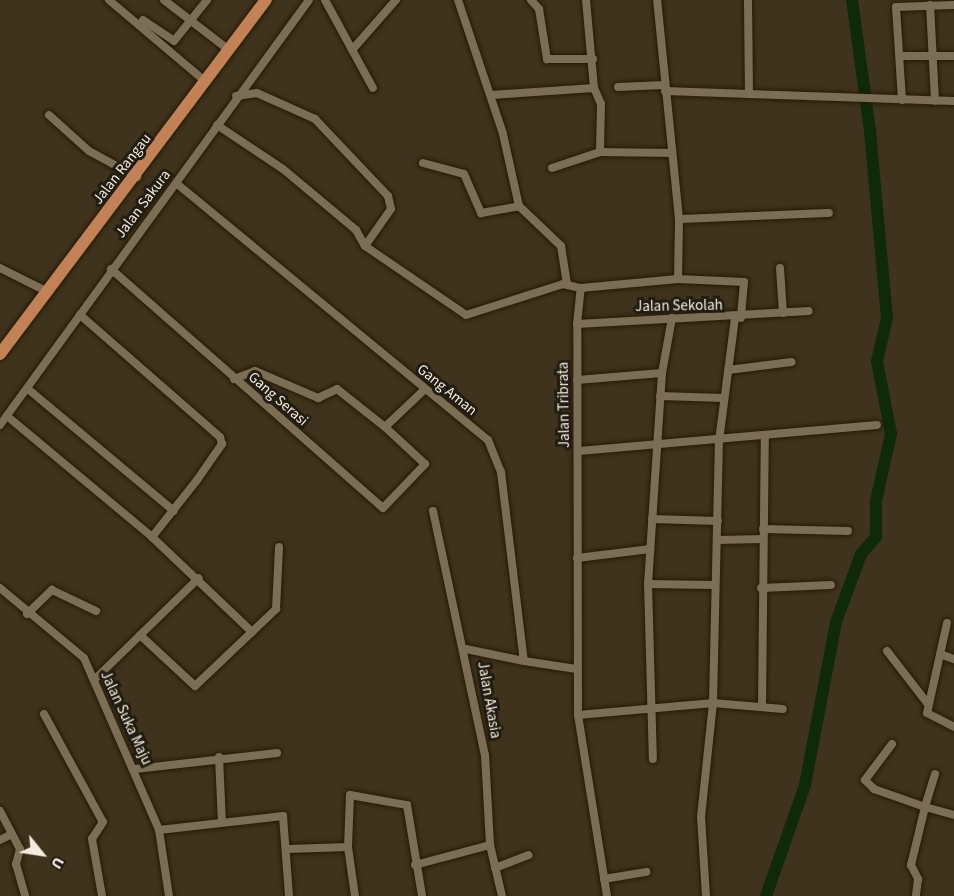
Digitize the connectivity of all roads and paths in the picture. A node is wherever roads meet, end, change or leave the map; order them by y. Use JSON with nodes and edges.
{"nodes":[{"id":1,"x":109,"y":0,"type":"edge"},
{"id":2,"x":164,"y":0,"type":"edge"},
{"id":3,"x":207,"y":0,"type":"edge"},
{"id":4,"x":266,"y":0,"type":"edge"},
{"id":5,"x":309,"y":0,"type":"edge"},
{"id":6,"x":326,"y":0,"type":"edge"},
{"id":7,"x":396,"y":0,"type":"edge"},
{"id":8,"x":458,"y":0,"type":"edge"},
{"id":9,"x":531,"y":0,"type":"edge"},
{"id":10,"x":586,"y":0,"type":"edge"},
{"id":11,"x":657,"y":0,"type":"edge"},
{"id":12,"x":748,"y":0,"type":"edge"},
{"id":13,"x":930,"y":5,"type":"junction"},
{"id":14,"x":954,"y":5,"type":"edge"},
{"id":15,"x":143,"y":20,"type":"dead end"},
{"id":16,"x":192,"y":21,"type":"junction"},
{"id":17,"x":229,"y":50,"type":"junction"},
{"id":18,"x":352,"y":50,"type":"junction"},
{"id":19,"x":900,"y":56,"type":"junction"},
{"id":20,"x":933,"y":56,"type":"junction"},
{"id":21,"x":954,"y":56,"type":"edge"},
{"id":22,"x":593,"y":59,"type":"junction"},
{"id":23,"x":206,"y":82,"type":"junction"},
{"id":24,"x":618,"y":87,"type":"dead end"},
{"id":25,"x":373,"y":88,"type":"dead end"},
{"id":26,"x":594,"y":88,"type":"junction"},
{"id":27,"x":665,"y":88,"type":"junction"},
{"id":28,"x":749,"y":93,"type":"junction"},
{"id":29,"x":491,"y":95,"type":"junction"},
{"id":30,"x":236,"y":96,"type":"junction"},
{"id":31,"x":902,"y":100,"type":"junction"},
{"id":32,"x":934,"y":101,"type":"junction"},
{"id":33,"x":954,"y":101,"type":"edge"},
{"id":34,"x":49,"y":115,"type":"dead end"},
{"id":35,"x":217,"y":125,"type":"junction"},
{"id":36,"x":600,"y":152,"type":"junction"},
{"id":37,"x":671,"y":153,"type":"junction"},
{"id":38,"x":423,"y":163,"type":"dead end"},
{"id":39,"x":552,"y":168,"type":"dead end"},
{"id":40,"x":136,"y":177,"type":"junction"},
{"id":41,"x":176,"y":183,"type":"junction"},
{"id":42,"x":519,"y":206,"type":"junction"},
{"id":43,"x":830,"y":213,"type":"dead end"},
{"id":44,"x":679,"y":219,"type":"junction"},
{"id":45,"x":365,"y":246,"type":"junction"},
{"id":46,"x":0,"y":268,"type":"edge"},
{"id":47,"x":780,"y":268,"type":"dead end"},
{"id":48,"x":111,"y":269,"type":"junction"},
{"id":49,"x":678,"y":279,"type":"junction"},
{"id":50,"x":567,"y":284,"type":"junction"},
{"id":51,"x":581,"y":288,"type":"junction"},
{"id":52,"x":46,"y":291,"type":"junction"},
{"id":53,"x":809,"y":311,"type":"dead end"},
{"id":54,"x":783,"y":313,"type":"junction"},
{"id":55,"x":80,"y":315,"type":"junction"},
{"id":56,"x":672,"y":318,"type":"junction"},
{"id":57,"x":738,"y":318,"type":"junction"},
{"id":58,"x":577,"y":324,"type":"junction"},
{"id":59,"x":0,"y":354,"type":"edge"},
{"id":60,"x":792,"y":362,"type":"dead end"},
{"id":61,"x":728,"y":370,"type":"junction"},
{"id":62,"x":662,"y":373,"type":"junction"},
{"id":63,"x":234,"y":379,"type":"junction"},
{"id":64,"x":577,"y":380,"type":"junction"},
{"id":65,"x":28,"y":389,"type":"junction"},
{"id":66,"x":425,"y":389,"type":"junction"},
{"id":67,"x":660,"y":396,"type":"junction"},
{"id":68,"x":724,"y":398,"type":"junction"},
{"id":69,"x":7,"y":416,"type":"junction"},
{"id":70,"x":0,"y":425,"type":"edge"},
{"id":71,"x":877,"y":426,"type":"dead end"},
{"id":72,"x":385,"y":427,"type":"junction"},
{"id":73,"x":765,"y":435,"type":"junction"},
{"id":74,"x":719,"y":441,"type":"junction"},
{"id":75,"x":654,"y":444,"type":"junction"},
{"id":76,"x":579,"y":451,"type":"junction"},
{"id":77,"x":174,"y":511,"type":"junction"},
{"id":78,"x":433,"y":511,"type":"dead end"},
{"id":79,"x":652,"y":519,"type":"junction"},
{"id":80,"x":718,"y":520,"type":"junction"},
{"id":81,"x":763,"y":529,"type":"junction"},
{"id":82,"x":848,"y":531,"type":"dead end"},
{"id":83,"x":152,"y":537,"type":"junction"},
{"id":84,"x":763,"y":539,"type":"junction"},
{"id":85,"x":717,"y":540,"type":"junction"},
{"id":86,"x":279,"y":547,"type":"dead end"},
{"id":87,"x":650,"y":549,"type":"junction"},
{"id":88,"x":577,"y":558,"type":"junction"},
{"id":89,"x":199,"y":578,"type":"junction"},
{"id":90,"x":648,"y":584,"type":"junction"},
{"id":91,"x":714,"y":585,"type":"junction"},
{"id":92,"x":831,"y":585,"type":"dead end"},
{"id":93,"x":0,"y":588,"type":"edge"},
{"id":94,"x":761,"y":588,"type":"junction"},
{"id":95,"x":96,"y":611,"type":"dead end"},
{"id":96,"x":27,"y":614,"type":"junction"},
{"id":97,"x":947,"y":623,"type":"dead end"},
{"id":98,"x":252,"y":632,"type":"junction"},
{"id":99,"x":140,"y":635,"type":"junction"},
{"id":100,"x":466,"y":649,"type":"junction"},
{"id":101,"x":887,"y":651,"type":"dead end"},
{"id":102,"x":940,"y":654,"type":"junction"},
{"id":103,"x":954,"y":659,"type":"edge"},
{"id":104,"x":524,"y":661,"type":"junction"},
{"id":105,"x":576,"y":669,"type":"junction"},
{"id":106,"x":94,"y":680,"type":"junction"},
{"id":107,"x":713,"y":703,"type":"junction"},
{"id":108,"x":928,"y":704,"type":"junction"},
{"id":109,"x":762,"y":707,"type":"junction"},
{"id":110,"x":648,"y":708,"type":"junction"},
{"id":111,"x":783,"y":709,"type":"dead end"},
{"id":112,"x":44,"y":714,"type":"dead end"},
{"id":113,"x":578,"y":715,"type":"junction"},
{"id":114,"x":954,"y":727,"type":"edge"},
{"id":115,"x":892,"y":744,"type":"dead end"},
{"id":116,"x":277,"y":753,"type":"dead end"},
{"id":117,"x":219,"y":757,"type":"junction"},
{"id":118,"x":653,"y":759,"type":"dead end"},
{"id":119,"x":135,"y":769,"type":"junction"},
{"id":120,"x":935,"y":774,"type":"dead end"},
{"id":121,"x":925,"y":807,"type":"junction"},
{"id":122,"x":0,"y":811,"type":"edge"},
{"id":123,"x":954,"y":815,"type":"edge"},
{"id":124,"x":222,"y":822,"type":"junction"},
{"id":125,"x":159,"y":830,"type":"junction"},
{"id":126,"x":12,"y":834,"type":"junction"},
{"id":127,"x":0,"y":840,"type":"edge"},
{"id":128,"x":490,"y":845,"type":"junction"},
{"id":129,"x":348,"y":847,"type":"junction"},
{"id":130,"x":288,"y":849,"type":"junction"},
{"id":131,"x":529,"y":855,"type":"dead end"},
{"id":132,"x":415,"y":865,"type":"junction"},
{"id":133,"x":495,"y":868,"type":"junction"},
{"id":134,"x":646,"y":872,"type":"dead end"},
{"id":135,"x":604,"y":879,"type":"junction"},
{"id":136,"x":25,"y":896,"type":"edge"},
{"id":137,"x":102,"y":896,"type":"edge"},
{"id":138,"x":169,"y":896,"type":"edge"},
{"id":139,"x":289,"y":896,"type":"edge"},
{"id":140,"x":355,"y":896,"type":"edge"},
{"id":141,"x":422,"y":896,"type":"edge"},
{"id":142,"x":502,"y":896,"type":"edge"},
{"id":143,"x":607,"y":896,"type":"edge"},
{"id":144,"x":706,"y":896,"type":"edge"},
{"id":145,"x":916,"y":896,"type":"edge"}],
"edges":[{"from":1,"to":23,"type":"street"},
{"from":2,"to":16,"type":"street"},
{"from":3,"to":16,"type":"street"},
{"from":4,"to":17,"type":"main road","name":"Jalan Rangau"},
{"from":5,"to":30,"type":"street","name":"Jalan Sakura"},
{"from":6,"to":18,"type":"street"},
{"from":7,"to":18,"type":"street"},
{"from":8,"to":29,"type":"street"},
{"from":9,"to":22,"type":"street"},
{"from":10,"to":22,"type":"street"},
{"from":11,"to":27,"type":"street"},
{"from":12,"to":28,"type":"street"},
{"from":13,"to":14,"type":"street"},
{"from":13,"to":19,"type":"street"},
{"from":13,"to":20,"type":"street"},
{"from":15,"to":16,"type":"street"},
{"from":16,"to":17,"type":"street"},
{"from":17,"to":23,"type":"main road","name":"Jalan Rangau"},
{"from":18,"to":25,"type":"street"},
{"from":19,"to":20,"type":"street"},
{"from":19,"to":31,"type":"street"},
{"from":20,"to":21,"type":"street"},
{"from":20,"to":32,"type":"street"},
{"from":22,"to":26,"type":"street"},
{"from":23,"to":40,"type":"main road","name":"Jalan Rangau"},
{"from":24,"to":27,"type":"street"},
{"from":26,"to":29,"type":"street"},
{"from":26,"to":36,"type":"street"},
{"from":27,"to":28,"type":"street"},
{"from":27,"to":37,"type":"street"},
{"from":28,"to":31,"type":"street"},
{"from":29,"to":42,"type":"street"},
{"from":30,"to":35,"type":"street","name":"Jalan Sakura"},
{"from":30,"to":45,"type":"street"},
{"from":31,"to":32,"type":"street"},
{"from":32,"to":33,"type":"street"},
{"from":34,"to":40,"type":"street"},
{"from":35,"to":41,"type":"street","name":"Jalan Sakura"},
{"from":35,"to":45,"type":"street"},
{"from":36,"to":37,"type":"street"},
{"from":36,"to":39,"type":"street"},
{"from":37,"to":44,"type":"street"},
{"from":38,"to":42,"type":"street"},
{"from":40,"to":52,"type":"main road","name":"Jalan Rangau"},
{"from":41,"to":48,"type":"street","name":"Jalan Sakura"},
{"from":41,"to":66,"type":"street","name":"Gang Aman"},
{"from":42,"to":50,"type":"street"},
{"from":43,"to":44,"type":"street"},
{"from":44,"to":49,"type":"street"},
{"from":45,"to":50,"type":"street"},
{"from":46,"to":52,"type":"street"},
{"from":47,"to":54,"type":"street"},
{"from":48,"to":55,"type":"street","name":"Jalan Sakura"},
{"from":48,"to":63,"type":"street","name":"Gang Serasi"},
{"from":49,"to":51,"type":"street"},
{"from":49,"to":57,"type":"street"},
{"from":50,"to":51,"type":"street"},
{"from":51,"to":58,"type":"street","name":"Jalan Tribrata"},
{"from":52,"to":59,"type":"main road","name":"Jalan Rangau"},
{"from":53,"to":54,"type":"street","name":"Jalan Sekolah"},
{"from":54,"to":57,"type":"street","name":"Jalan Sekolah"},
{"from":55,"to":65,"type":"street","name":"Jalan Sakura"},
{"from":55,"to":77,"type":"street"},
{"from":56,"to":57,"type":"street","name":"Jalan Sekolah"},
{"from":56,"to":58,"type":"street","name":"Jalan Sekolah"},
{"from":56,"to":62,"type":"street"},
{"from":57,"to":61,"type":"street"},
{"from":58,"to":64,"type":"street","name":"Jalan Tribrata"},
{"from":60,"to":61,"type":"street"},
{"from":61,"to":68,"type":"street"},
{"from":62,"to":64,"type":"street"},
{"from":62,"to":67,"type":"street"},
{"from":63,"to":72,"type":"street"},
{"from":63,"to":72,"type":"street","name":"Gang Serasi"},
{"from":64,"to":76,"type":"street","name":"Jalan Tribrata"},
{"from":65,"to":69,"type":"street","name":"Jalan Sakura"},
{"from":65,"to":77,"type":"street"},
{"from":66,"to":72,"type":"street"},
{"from":66,"to":104,"type":"street","name":"Gang Aman"},
{"from":67,"to":68,"type":"street"},
{"from":67,"to":75,"type":"street"},
{"from":68,"to":74,"type":"street"},
{"from":69,"to":70,"type":"street","name":"Jalan Sakura"},
{"from":69,"to":83,"type":"street"},
{"from":71,"to":73,"type":"street"},
{"from":73,"to":74,"type":"street"},
{"from":73,"to":81,"type":"street"},
{"from":74,"to":75,"type":"street"},
{"from":74,"to":80,"type":"street"},
{"from":75,"to":76,"type":"street"},
{"from":75,"to":79,"type":"street"},
{"from":76,"to":88,"type":"street","name":"Jalan Tribrata"},
{"from":77,"to":83,"type":"street"},
{"from":78,"to":100,"type":"street","name":"Jalan Akasia"},
{"from":79,"to":80,"type":"street"},
{"from":79,"to":87,"type":"street"},
{"from":80,"to":85,"type":"street"},
{"from":81,"to":82,"type":"street"},
{"from":81,"to":84,"type":"street"},
{"from":83,"to":89,"type":"street"},
{"from":84,"to":85,"type":"street"},
{"from":84,"to":94,"type":"street"},
{"from":85,"to":91,"type":"street"},
{"from":86,"to":98,"type":"street"},
{"from":87,"to":88,"type":"street"},
{"from":87,"to":90,"type":"street"},
{"from":88,"to":105,"type":"street","name":"Jalan Tribrata"},
{"from":89,"to":98,"type":"street"},
{"from":89,"to":99,"type":"street"},
{"from":90,"to":91,"type":"street"},
{"from":90,"to":110,"type":"street"},
{"from":91,"to":107,"type":"street"},
{"from":92,"to":94,"type":"street"},
{"from":93,"to":96,"type":"street","name":"Jalan Suka Maju"},
{"from":94,"to":109,"type":"street"},
{"from":95,"to":96,"type":"street"},
{"from":96,"to":106,"type":"street","name":"Jalan Suka Maju"},
{"from":97,"to":102,"type":"street"},
{"from":98,"to":99,"type":"street"},
{"from":99,"to":106,"type":"street"},
{"from":100,"to":104,"type":"street"},
{"from":100,"to":128,"type":"street","name":"Jalan Akasia"},
{"from":101,"to":108,"type":"street"},
{"from":102,"to":103,"type":"street"},
{"from":102,"to":108,"type":"street"},
{"from":104,"to":105,"type":"street"},
{"from":105,"to":113,"type":"street","name":"Jalan Tribrata"},
{"from":106,"to":119,"type":"street","name":"Jalan Suka Maju"},
{"from":107,"to":109,"type":"street"},
{"from":107,"to":110,"type":"street"},
{"from":107,"to":144,"type":"street"},
{"from":108,"to":114,"type":"street"},
{"from":109,"to":111,"type":"street"},
{"from":110,"to":113,"type":"street"},
{"from":110,"to":118,"type":"street"},
{"from":112,"to":137,"type":"street"},
{"from":113,"to":135,"type":"street","name":"Jalan Tribrata"},
{"from":115,"to":121,"type":"street"},
{"from":116,"to":117,"type":"street"},
{"from":117,"to":119,"type":"street"},
{"from":117,"to":124,"type":"street"},
{"from":119,"to":125,"type":"street","name":"Jalan Suka Maju"},
{"from":120,"to":121,"type":"street"},
{"from":121,"to":123,"type":"street"},
{"from":121,"to":145,"type":"street"},
{"from":122,"to":126,"type":"street"},
{"from":124,"to":125,"type":"street"},
{"from":124,"to":130,"type":"street"},
{"from":125,"to":138,"type":"street","name":"Jalan Suka Maju"},
{"from":126,"to":127,"type":"street"},
{"from":126,"to":136,"type":"street"},
{"from":128,"to":132,"type":"street"},
{"from":128,"to":133,"type":"street","name":"Jalan Akasia"},
{"from":129,"to":130,"type":"street"},
{"from":129,"to":132,"type":"street"},
{"from":129,"to":140,"type":"street"},
{"from":130,"to":139,"type":"street"},
{"from":131,"to":133,"type":"street"},
{"from":132,"to":141,"type":"street"},
{"from":133,"to":142,"type":"street","name":"Jalan Akasia"},
{"from":134,"to":135,"type":"street"},
{"from":135,"to":143,"type":"street","name":"Jalan Tribrata"}]}
